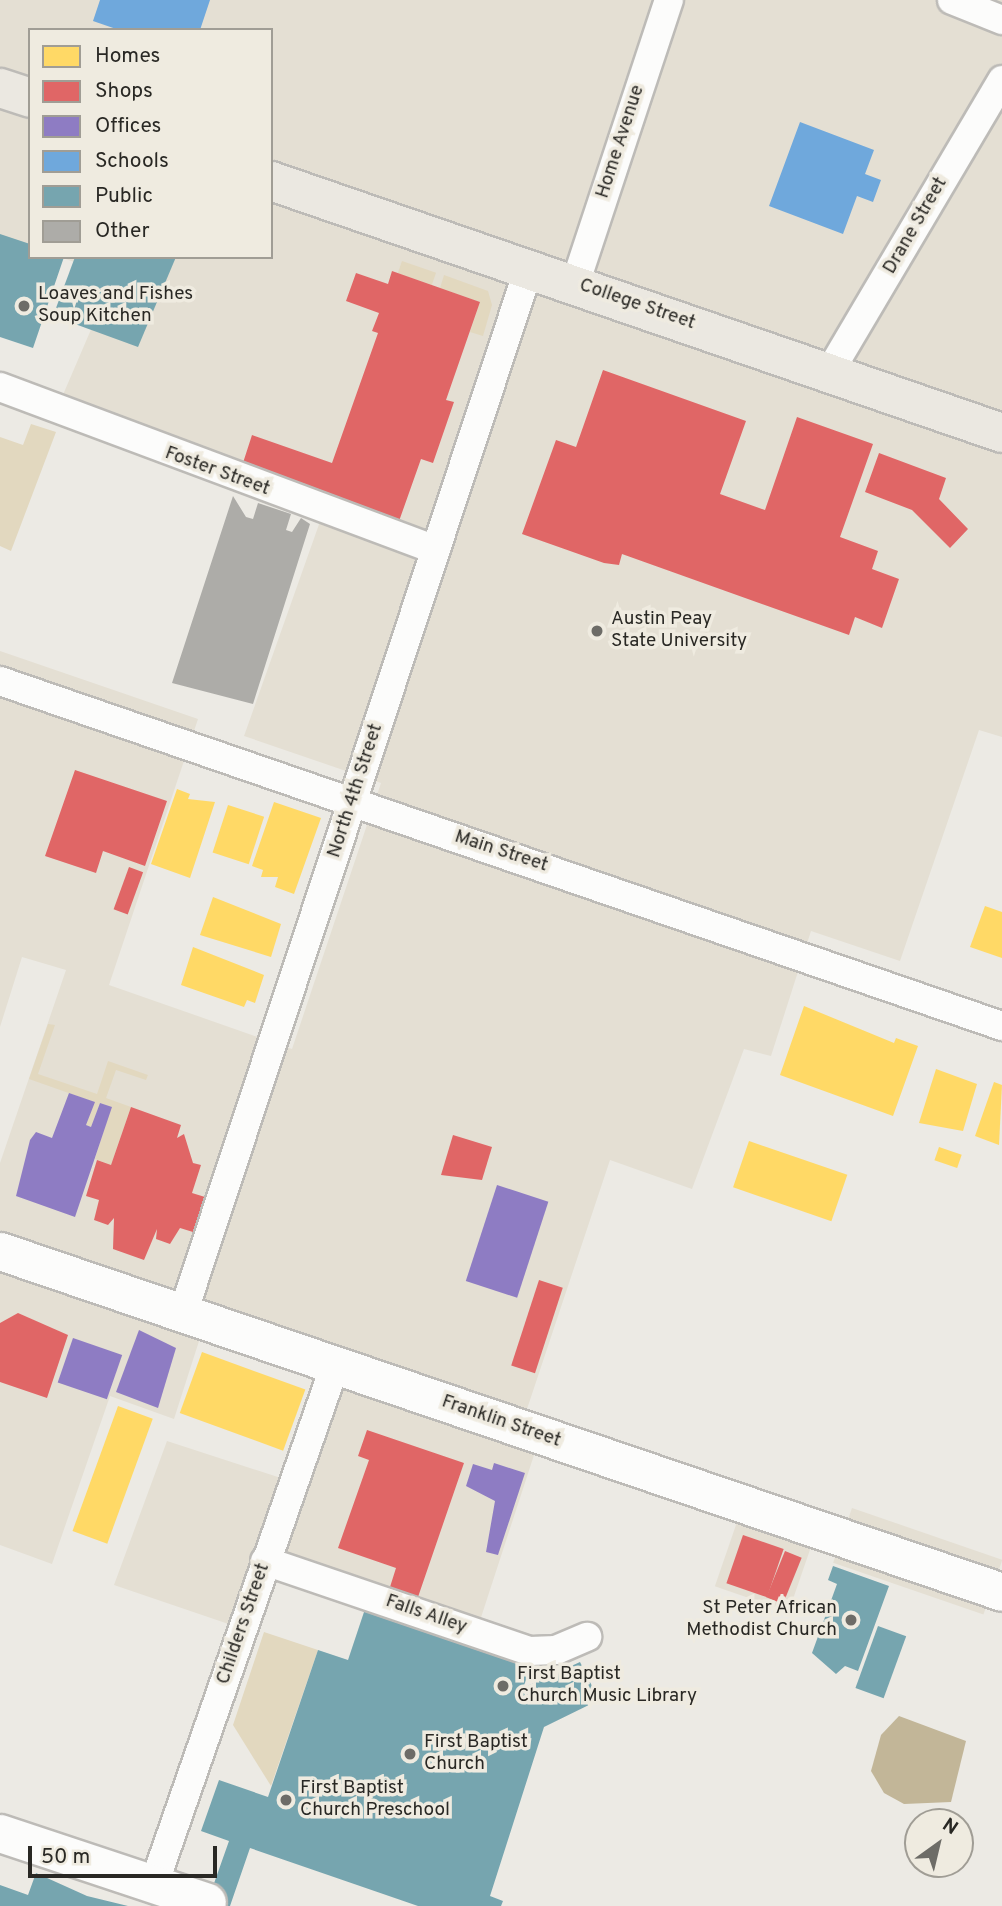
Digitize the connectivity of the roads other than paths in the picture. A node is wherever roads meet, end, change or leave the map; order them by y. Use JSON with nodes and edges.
{"nodes":[{"id":1,"x":669,"y":0,"type":"edge"},
{"id":2,"x":952,"y":0,"type":"edge"},
{"id":3,"x":1002,"y":20,"type":"edge"},
{"id":4,"x":1002,"y":80,"type":"edge"},
{"id":5,"x":0,"y":88,"type":"edge"},
{"id":6,"x":28,"y":97,"type":"edge"},
{"id":7,"x":273,"y":181,"type":"edge"},
{"id":8,"x":529,"y":268,"type":"junction"},
{"id":9,"x":575,"y":284,"type":"junction"},
{"id":10,"x":830,"y":371,"type":"junction"},
{"id":11,"x":0,"y":387,"type":"edge"},
{"id":12,"x":1002,"y":433,"type":"edge"},
{"id":13,"x":436,"y":550,"type":"junction"},
{"id":14,"x":0,"y":681,"type":"edge"},
{"id":15,"x":353,"y":803,"type":"junction"},
{"id":16,"x":1002,"y":1026,"type":"edge"},
{"id":17,"x":0,"y":1252,"type":"edge"},
{"id":18,"x":183,"y":1313,"type":"junction"},
{"id":19,"x":335,"y":1365,"type":"junction"},
{"id":20,"x":265,"y":1561,"type":"junction"},
{"id":21,"x":1002,"y":1592,"type":"edge"},
{"id":22,"x":587,"y":1637,"type":"dead end"},
{"id":23,"x":0,"y":1833,"type":"edge"},
{"id":24,"x":155,"y":1884,"type":"junction"},
{"id":25,"x":208,"y":1902,"type":"dead end"}],
"edges":[{"from":1,"to":9,"type":"street","name":"Home Avenue"},
{"from":2,"to":3,"type":"street"},
{"from":4,"to":10,"type":"street","name":"Drane Street"},
{"from":5,"to":6,"type":"main road"},
{"from":7,"to":8,"type":"main road","name":"College Street"},
{"from":8,"to":9,"type":"main road","name":"College Street"},
{"from":8,"to":13,"type":"street","name":"North 4th Street"},
{"from":9,"to":10,"type":"main road","name":"College Street"},
{"from":10,"to":12,"type":"main road","name":"College Street"},
{"from":11,"to":13,"type":"street","name":"Foster Street"},
{"from":13,"to":15,"type":"street","name":"North 4th Street"},
{"from":14,"to":15,"type":"street","name":"Main Street"},
{"from":15,"to":16,"type":"street","name":"Main Street"},
{"from":15,"to":18,"type":"street","name":"North 4th Street"},
{"from":17,"to":18,"type":"street","name":"Franklin Street"},
{"from":18,"to":19,"type":"street","name":"Franklin Street"},
{"from":19,"to":20,"type":"street","name":"Childers Street"},
{"from":19,"to":21,"type":"street","name":"Franklin Street"},
{"from":20,"to":22,"type":"street","name":"Falls Alley"},
{"from":20,"to":24,"type":"street","name":"Childers Street"},
{"from":23,"to":24,"type":"street"},
{"from":24,"to":25,"type":"street"}]}
